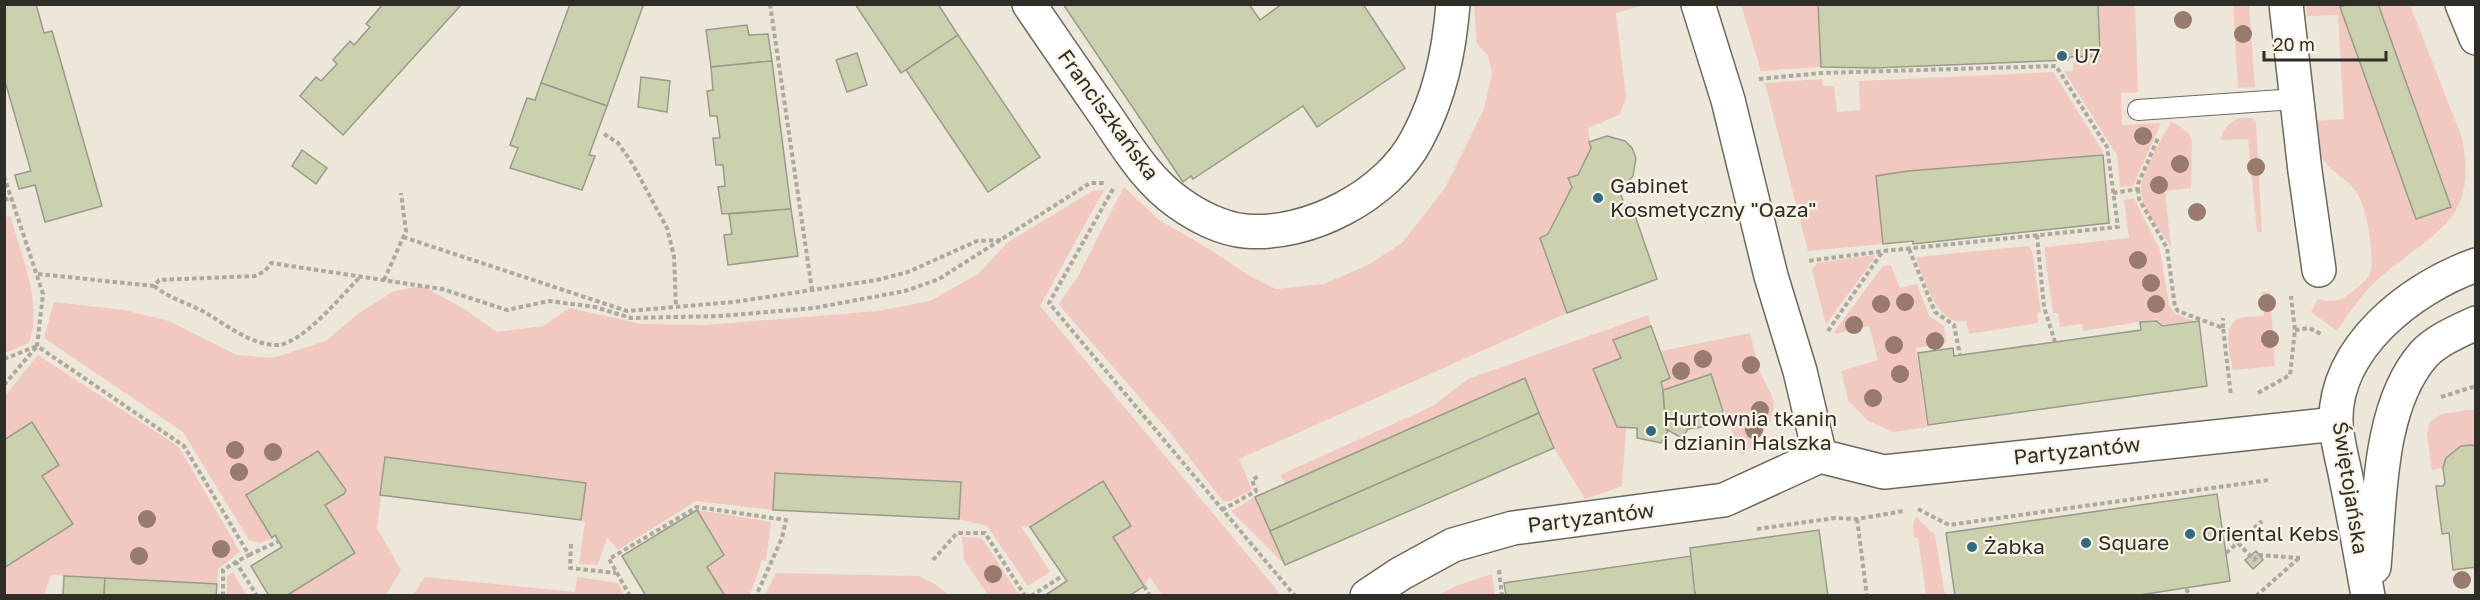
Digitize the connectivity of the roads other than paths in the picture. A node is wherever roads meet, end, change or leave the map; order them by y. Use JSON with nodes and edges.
{"nodes":[{"id":1,"x":1029,"y":4,"type":"edge"},
{"id":2,"x":1453,"y":4,"type":"edge"},
{"id":3,"x":1698,"y":4,"type":"edge"},
{"id":4,"x":2286,"y":4,"type":"edge"},
{"id":5,"x":2462,"y":4,"type":"edge"},
{"id":6,"x":2475,"y":38,"type":"edge"},
{"id":7,"x":2296,"y":99,"type":"junction"},
{"id":8,"x":2138,"y":110,"type":"dead end"},
{"id":9,"x":2473,"y":262,"type":"edge"},
{"id":10,"x":2319,"y":270,"type":"dead end"},
{"id":11,"x":2475,"y":323,"type":"edge"},
{"id":12,"x":2336,"y":424,"type":"junction"},
{"id":13,"x":1820,"y":456,"type":"junction"},
{"id":14,"x":1367,"y":596,"type":"edge"},
{"id":15,"x":2370,"y":596,"type":"edge"}],
"edges":[{"from":1,"to":2,"type":"street","name":"Franciszkańska"},
{"from":3,"to":13,"type":"street"},
{"from":4,"to":7,"type":"street"},
{"from":5,"to":6,"type":"street"},
{"from":7,"to":8,"type":"lane"},
{"from":7,"to":10,"type":"street"},
{"from":9,"to":12,"type":"street","name":"Świętojańska"},
{"from":11,"to":15,"type":"street","name":"Świętojańska"},
{"from":12,"to":13,"type":"street","name":"Partyzantów"},
{"from":12,"to":15,"type":"street","name":"Świętojańska"},
{"from":13,"to":14,"type":"street","name":"Partyzantów"}]}
